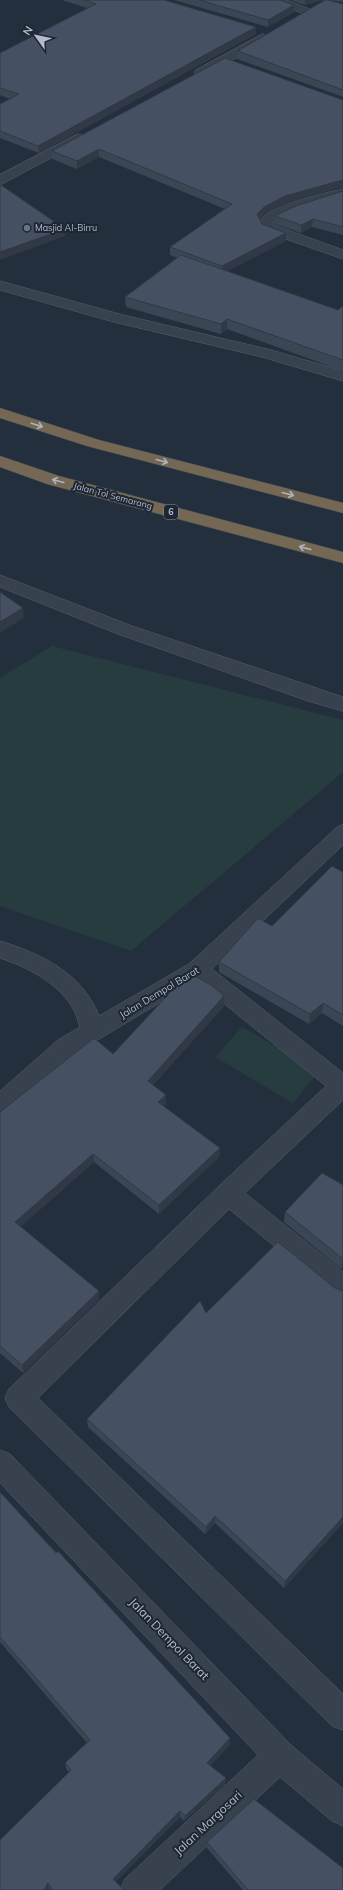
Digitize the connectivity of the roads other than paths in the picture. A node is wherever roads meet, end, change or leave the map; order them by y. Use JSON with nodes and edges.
{"nodes":[{"id":1,"x":275,"y":0,"type":"edge"},
{"id":2,"x":318,"y":4,"type":"edge"},
{"id":3,"x":306,"y":11,"type":"junction"},
{"id":4,"x":294,"y":18,"type":"edge"},
{"id":5,"x":254,"y":29,"type":"edge"},
{"id":6,"x":224,"y":60,"type":"junction"},
{"id":7,"x":239,"y":66,"type":"edge"},
{"id":8,"x":189,"y":79,"type":"edge"},
{"id":9,"x":91,"y":132,"type":"edge"},
{"id":10,"x":0,"y":180,"type":"edge"},
{"id":11,"x":343,"y":194,"type":"edge"},
{"id":12,"x":343,"y":255,"type":"edge"},
{"id":13,"x":0,"y":285,"type":"edge"},
{"id":14,"x":343,"y":376,"type":"edge"},
{"id":15,"x":0,"y":413,"type":"edge"},
{"id":16,"x":0,"y":462,"type":"edge"},
{"id":17,"x":343,"y":508,"type":"edge"},
{"id":18,"x":343,"y":558,"type":"edge"},
{"id":19,"x":0,"y":582,"type":"edge"},
{"id":20,"x":343,"y":704,"type":"edge"},
{"id":21,"x":343,"y":833,"type":"edge"},
{"id":22,"x":0,"y":949,"type":"edge"},
{"id":23,"x":197,"y":970,"type":"junction"},
{"id":24,"x":93,"y":1031,"type":"junction"},
{"id":25,"x":343,"y":1085,"type":"edge"},
{"id":26,"x":0,"y":1105,"type":"edge"},
{"id":27,"x":228,"y":1194,"type":"junction"},
{"id":28,"x":343,"y":1287,"type":"edge"},
{"id":29,"x":0,"y":1463,"type":"edge"},
{"id":30,"x":343,"y":1715,"type":"edge"},
{"id":31,"x":280,"y":1756,"type":"junction"},
{"id":32,"x":343,"y":1810,"type":"edge"},
{"id":33,"x":136,"y":1890,"type":"edge"}],
"edges":[{"from":1,"to":3,"type":"street"},
{"from":2,"to":3,"type":"street"},
{"from":3,"to":4,"type":"street"},
{"from":5,"to":6,"type":"street"},
{"from":6,"to":7,"type":"street"},
{"from":6,"to":8,"type":"street"},
{"from":9,"to":10,"type":"street"},
{"from":11,"to":12,"type":"street"},
{"from":13,"to":14,"type":"street"},
{"from":15,"to":17,"type":"highway","one_way":true},
{"from":18,"to":16,"type":"highway","name":"Jalan Tol Semarang","number":"6","one_way":true},
{"from":19,"to":20,"type":"street"},
{"from":21,"to":23,"type":"street","name":"Jalan Dempol Barat"},
{"from":22,"to":24,"type":"street"},
{"from":23,"to":24,"type":"street","name":"Jalan Dempol Barat"},
{"from":23,"to":25,"type":"street"},
{"from":24,"to":26,"type":"street","name":"Jalan Dempol Barat"},
{"from":25,"to":27,"type":"street"},
{"from":27,"to":28,"type":"street"},
{"from":27,"to":30,"type":"street"},
{"from":29,"to":31,"type":"street","name":"Jalan Dempol Barat"},
{"from":31,"to":32,"type":"street","name":"Jalan Dempol Barat"},
{"from":31,"to":33,"type":"street","name":"Jalan Margosari"}]}
